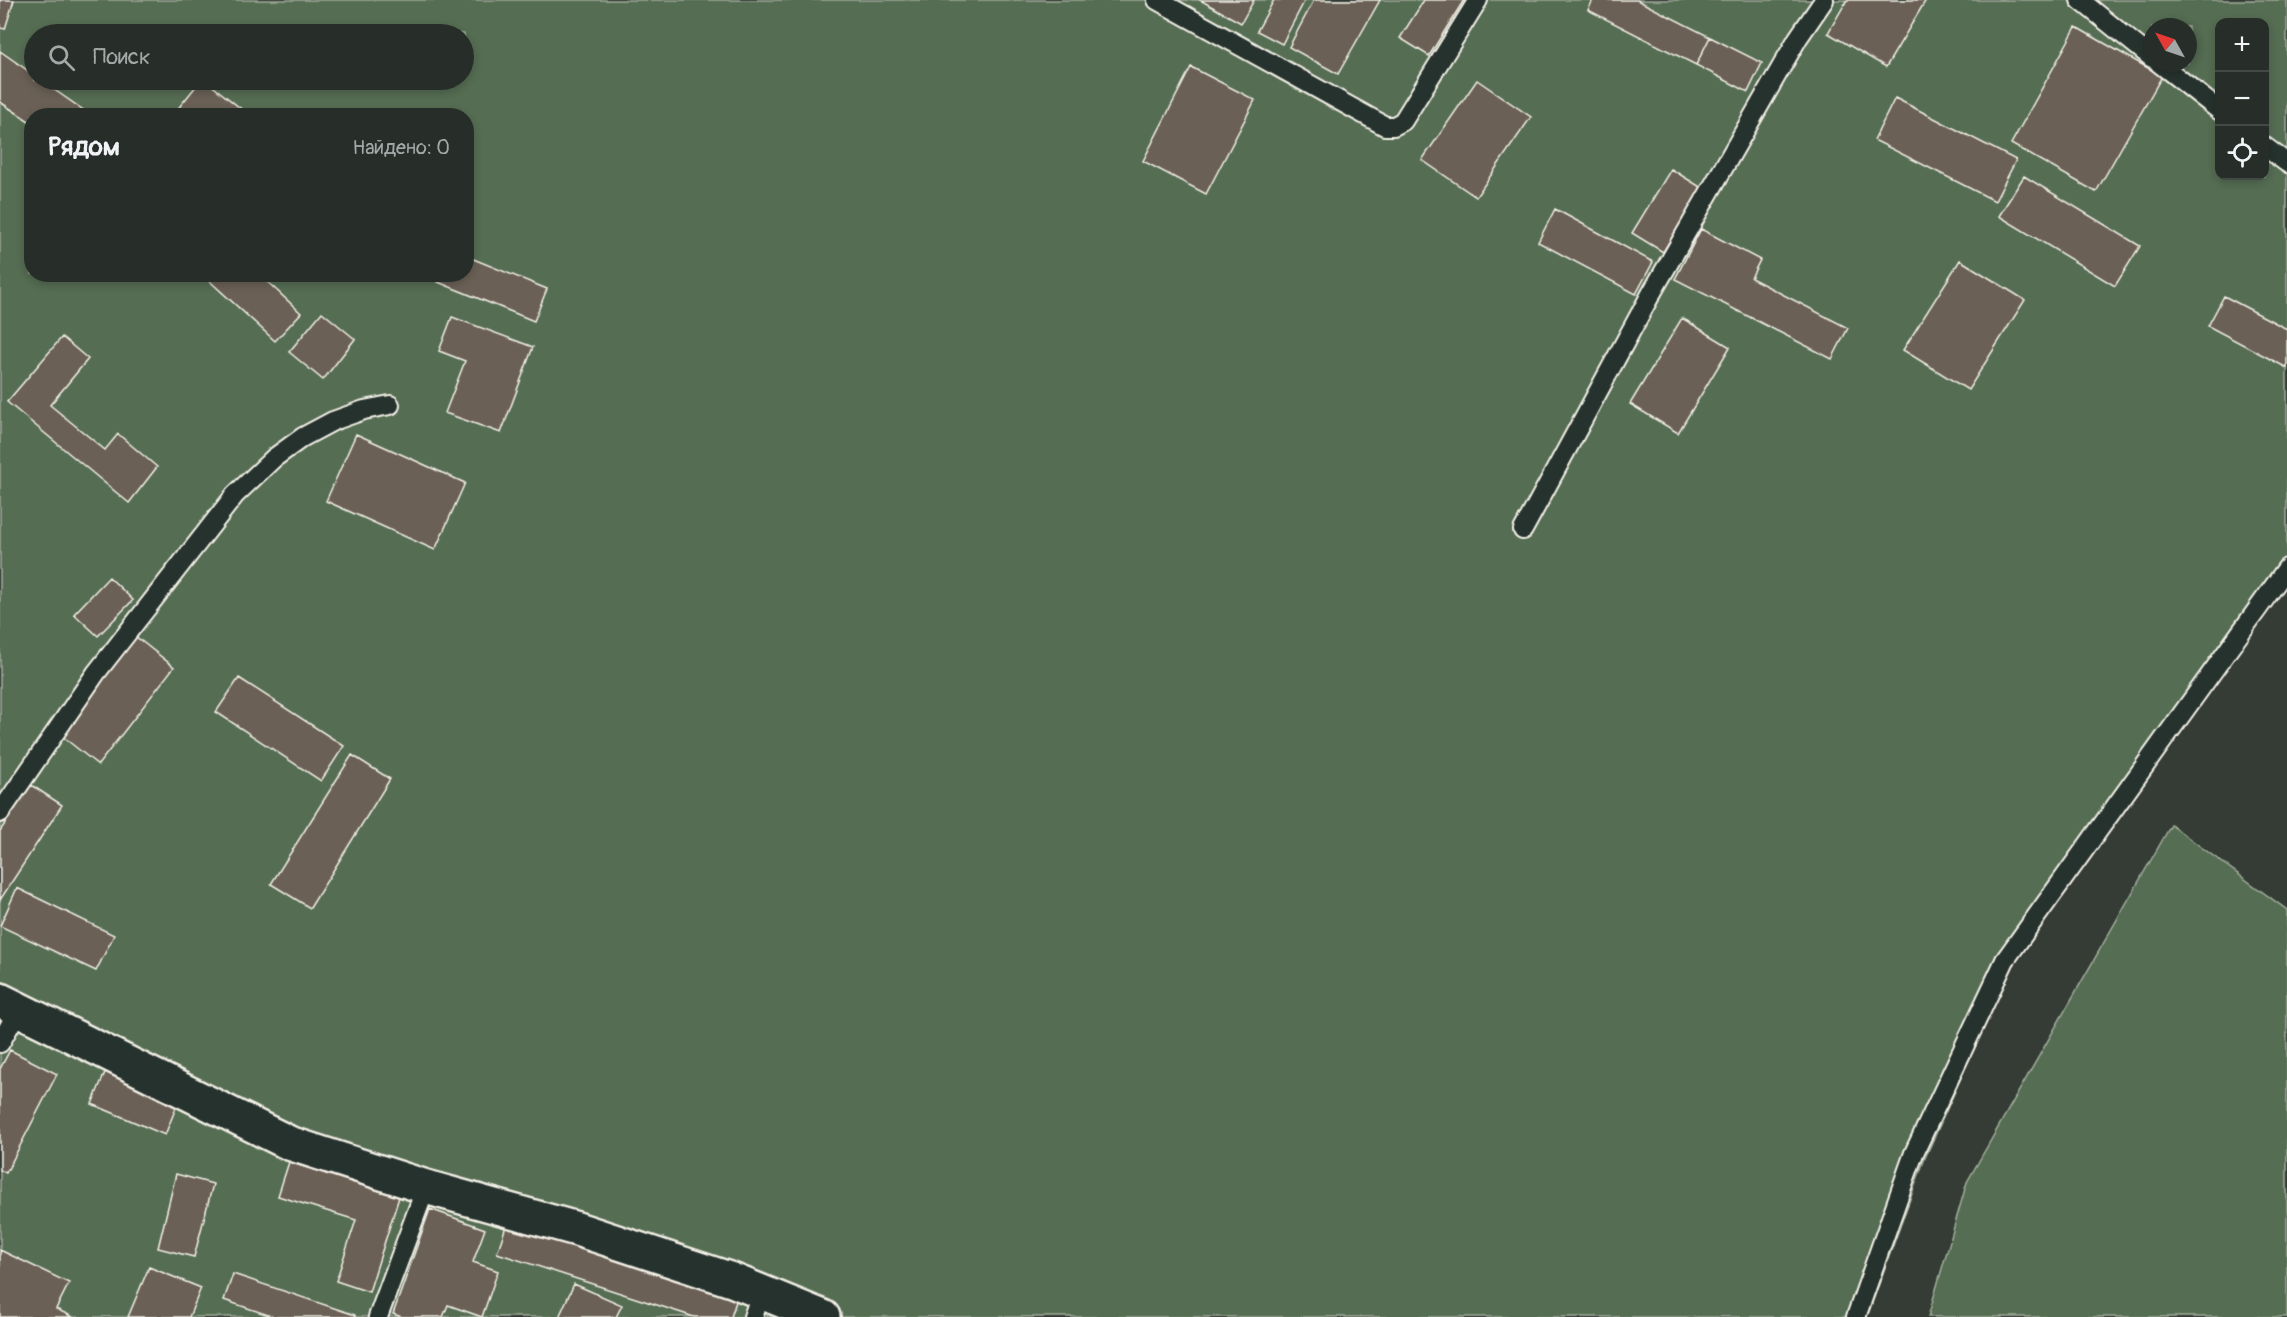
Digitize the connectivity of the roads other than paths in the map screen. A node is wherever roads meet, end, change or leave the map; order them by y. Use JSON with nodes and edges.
{"nodes":[{"id":1,"x":1157,"y":0,"type":"edge"},
{"id":2,"x":1478,"y":0,"type":"edge"},
{"id":3,"x":1824,"y":0,"type":"edge"},
{"id":4,"x":2080,"y":0,"type":"edge"},
{"id":5,"x":2143,"y":50,"type":"edge"},
{"id":6,"x":2170,"y":72,"type":"edge"},
{"id":7,"x":2215,"y":107,"type":"edge"},
{"id":8,"x":2269,"y":149,"type":"edge"},
{"id":9,"x":2287,"y":163,"type":"edge"},
{"id":10,"x":390,"y":405,"type":"dead end"},
{"id":11,"x":1523,"y":530,"type":"dead end"},
{"id":12,"x":2287,"y":568,"type":"edge"},
{"id":13,"x":0,"y":813,"type":"edge"},
{"id":14,"x":9,"y":1005,"type":"edge"},
{"id":15,"x":0,"y":1043,"type":"edge"},
{"id":16,"x":426,"y":1187,"type":"junction"},
{"id":17,"x":758,"y":1304,"type":"edge"},
{"id":18,"x":378,"y":1317,"type":"edge"},
{"id":19,"x":823,"y":1317,"type":"edge"},
{"id":20,"x":1856,"y":1317,"type":"edge"}],
"edges":[{"from":1,"to":2,"type":"lane"},
{"from":3,"to":11,"type":"lane"},
{"from":4,"to":5,"type":"lane"},
{"from":6,"to":7,"type":"lane"},
{"from":8,"to":9,"type":"lane"},
{"from":10,"to":13,"type":"lane"},
{"from":12,"to":20,"type":"lane"},
{"from":14,"to":15,"type":"lane"},
{"from":14,"to":16,"type":"street"},
{"from":16,"to":17,"type":"street"},
{"from":16,"to":18,"type":"lane"},
{"from":17,"to":19,"type":"street"}]}
